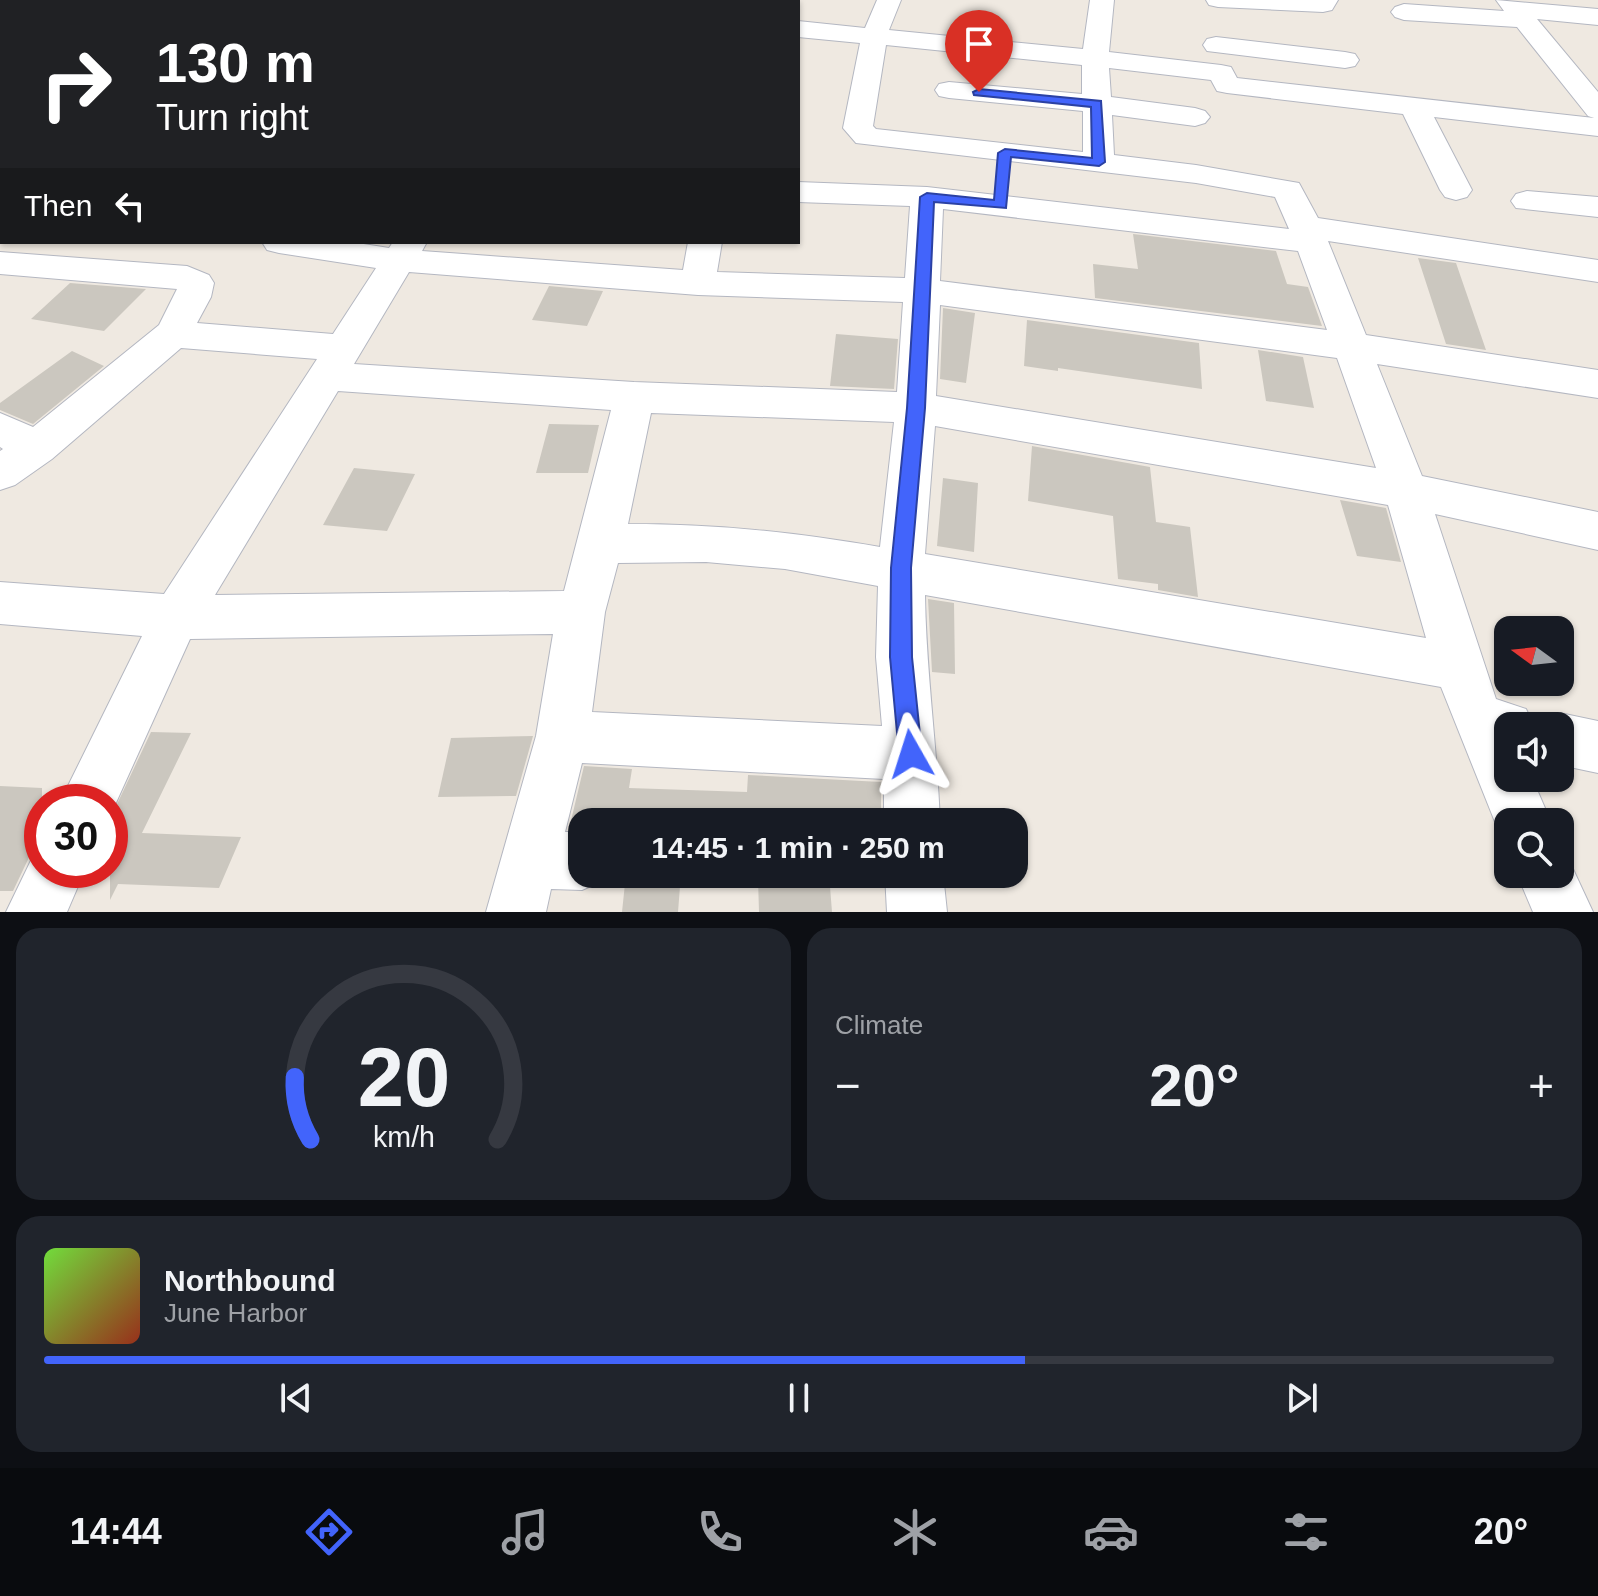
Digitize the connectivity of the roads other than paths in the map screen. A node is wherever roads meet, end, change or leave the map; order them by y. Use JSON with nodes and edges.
{"nodes":[{"id":1,"x":889,"y":0,"type":"edge"},
{"id":2,"x":1207,"y":0,"type":"edge"},
{"id":3,"x":1218,"y":0,"type":"edge"},
{"id":4,"x":1326,"y":0,"type":"edge"},
{"id":5,"x":1095,"y":2,"type":"edge"},
{"id":6,"x":1516,"y":10,"type":"edge"},
{"id":7,"x":1404,"y":12,"type":"dead end"},
{"id":8,"x":1598,"y":17,"type":"edge"},
{"id":9,"x":800,"y":29,"type":"edge"},
{"id":10,"x":874,"y":36,"type":"junction"},
{"id":11,"x":1095,"y":58,"type":"junction"},
{"id":12,"x":1218,"y":59,"type":"junction"},
{"id":13,"x":1345,"y":60,"type":"dead end"},
{"id":14,"x":1558,"y":62,"type":"junction"},
{"id":15,"x":1598,"y":65,"type":"edge"},
{"id":16,"x":949,"y":90,"type":"dead end"},
{"id":17,"x":1097,"y":104,"type":"junction"},
{"id":18,"x":1414,"y":106,"type":"junction"},
{"id":19,"x":1598,"y":110,"type":"edge"},
{"id":20,"x":1195,"y":117,"type":"dead end"},
{"id":21,"x":1598,"y":127,"type":"edge"},
{"id":22,"x":1005,"y":153,"type":"junction"},
{"id":23,"x":1099,"y":162,"type":"junction"},
{"id":24,"x":1456,"y":190,"type":"dead end"},
{"id":25,"x":800,"y":192,"type":"edge"},
{"id":26,"x":927,"y":197,"type":"junction"},
{"id":27,"x":1527,"y":201,"type":"dead end"},
{"id":28,"x":1001,"y":205,"type":"junction"},
{"id":29,"x":1598,"y":207,"type":"edge"},
{"id":30,"x":1309,"y":234,"type":"junction"},
{"id":31,"x":307,"y":244,"type":"edge"},
{"id":32,"x":705,"y":244,"type":"edge"},
{"id":33,"x":404,"y":251,"type":"edge"},
{"id":34,"x":0,"y":263,"type":"edge"},
{"id":35,"x":1598,"y":271,"type":"edge"},
{"id":36,"x":698,"y":283,"type":"junction"},
{"id":37,"x":923,"y":291,"type":"junction"},
{"id":38,"x":173,"y":334,"type":"junction"},
{"id":39,"x":1351,"y":346,"type":"junction"},
{"id":40,"x":334,"y":362,"type":"junction"},
{"id":41,"x":1598,"y":384,"type":"edge"},
{"id":42,"x":634,"y":397,"type":"junction"},
{"id":43,"x":916,"y":408,"type":"junction"},
{"id":44,"x":0,"y":429,"type":"edge"},
{"id":45,"x":37,"y":447,"type":"junction"},
{"id":46,"x":0,"y":473,"type":"edge"},
{"id":47,"x":1406,"y":490,"type":"junction"},
{"id":48,"x":1598,"y":531,"type":"edge"},
{"id":49,"x":601,"y":544,"type":"junction"},
{"id":50,"x":901,"y":568,"type":"junction"},
{"id":51,"x":0,"y":603,"type":"edge"},
{"id":52,"x":581,"y":612,"type":"junction"},
{"id":53,"x":176,"y":617,"type":"junction"},
{"id":54,"x":1459,"y":667,"type":"junction"},
{"id":55,"x":1493,"y":724,"type":"edge"},
{"id":56,"x":562,"y":736,"type":"junction"},
{"id":57,"x":1574,"y":742,"type":"edge"},
{"id":58,"x":1598,"y":747,"type":"edge"},
{"id":59,"x":911,"y":754,"type":"junction"},
{"id":60,"x":97,"y":784,"type":"edge"},
{"id":61,"x":912,"y":808,"type":"edge"},
{"id":62,"x":1519,"y":808,"type":"edge"},
{"id":63,"x":542,"y":878,"type":"edge"},
{"id":64,"x":47,"y":888,"type":"edge"},
{"id":65,"x":915,"y":888,"type":"edge"},
{"id":66,"x":36,"y":912,"type":"edge"},
{"id":67,"x":917,"y":912,"type":"edge"}],
"edges":[{"from":1,"to":10,"type":"street"},
{"from":2,"to":12,"type":"street"},
{"from":3,"to":4,"type":"street"},
{"from":5,"to":11,"type":"street"},
{"from":6,"to":7,"type":"street"},
{"from":6,"to":8,"type":"street"},
{"from":6,"to":14,"type":"street"},
{"from":9,"to":10,"type":"street"},
{"from":10,"to":11,"type":"street"},
{"from":10,"to":22,"type":"street"},
{"from":11,"to":12,"type":"street"},
{"from":11,"to":17,"type":"street"},
{"from":12,"to":13,"type":"street"},
{"from":12,"to":18,"type":"street"},
{"from":14,"to":15,"type":"street"},
{"from":14,"to":19,"type":"street"},
{"from":16,"to":17,"type":"street"},
{"from":17,"to":20,"type":"street"},
{"from":17,"to":23,"type":"street"},
{"from":18,"to":21,"type":"street"},
{"from":18,"to":24,"type":"street"},
{"from":22,"to":23,"type":"street"},
{"from":22,"to":28,"type":"street"},
{"from":23,"to":30,"type":"street"},
{"from":25,"to":26,"type":"street"},
{"from":26,"to":28,"type":"street"},
{"from":26,"to":37,"type":"street"},
{"from":27,"to":29,"type":"street"},
{"from":28,"to":30,"type":"street"},
{"from":30,"to":35,"type":"street"},
{"from":30,"to":39,"type":"street"},
{"from":31,"to":33,"type":"street"},
{"from":32,"to":36,"type":"street"},
{"from":33,"to":36,"type":"street"},
{"from":33,"to":40,"type":"street"},
{"from":34,"to":38,"type":"street"},
{"from":36,"to":37,"type":"street"},
{"from":37,"to":39,"type":"street"},
{"from":37,"to":43,"type":"street"},
{"from":38,"to":40,"type":"street"},
{"from":38,"to":45,"type":"street"},
{"from":39,"to":41,"type":"street"},
{"from":39,"to":47,"type":"street"},
{"from":40,"to":42,"type":"street"},
{"from":40,"to":53,"type":"street"},
{"from":42,"to":43,"type":"street"},
{"from":42,"to":49,"type":"street"},
{"from":43,"to":47,"type":"street"},
{"from":43,"to":50,"type":"street"},
{"from":44,"to":45,"type":"street"},
{"from":45,"to":46,"type":"street"},
{"from":47,"to":48,"type":"street"},
{"from":47,"to":54,"type":"street"},
{"from":49,"to":50,"type":"street"},
{"from":49,"to":52,"type":"street"},
{"from":50,"to":54,"type":"street"},
{"from":50,"to":59,"type":"street"},
{"from":51,"to":53,"type":"street"},
{"from":52,"to":53,"type":"street"},
{"from":52,"to":56,"type":"street"},
{"from":53,"to":60,"type":"street"},
{"from":54,"to":55,"type":"street"},
{"from":55,"to":62,"type":"street"},
{"from":56,"to":59,"type":"street"},
{"from":56,"to":63,"type":"street"},
{"from":57,"to":58,"type":"street"},
{"from":59,"to":61,"type":"street"},
{"from":64,"to":66,"type":"street"},
{"from":65,"to":67,"type":"street"}]}
